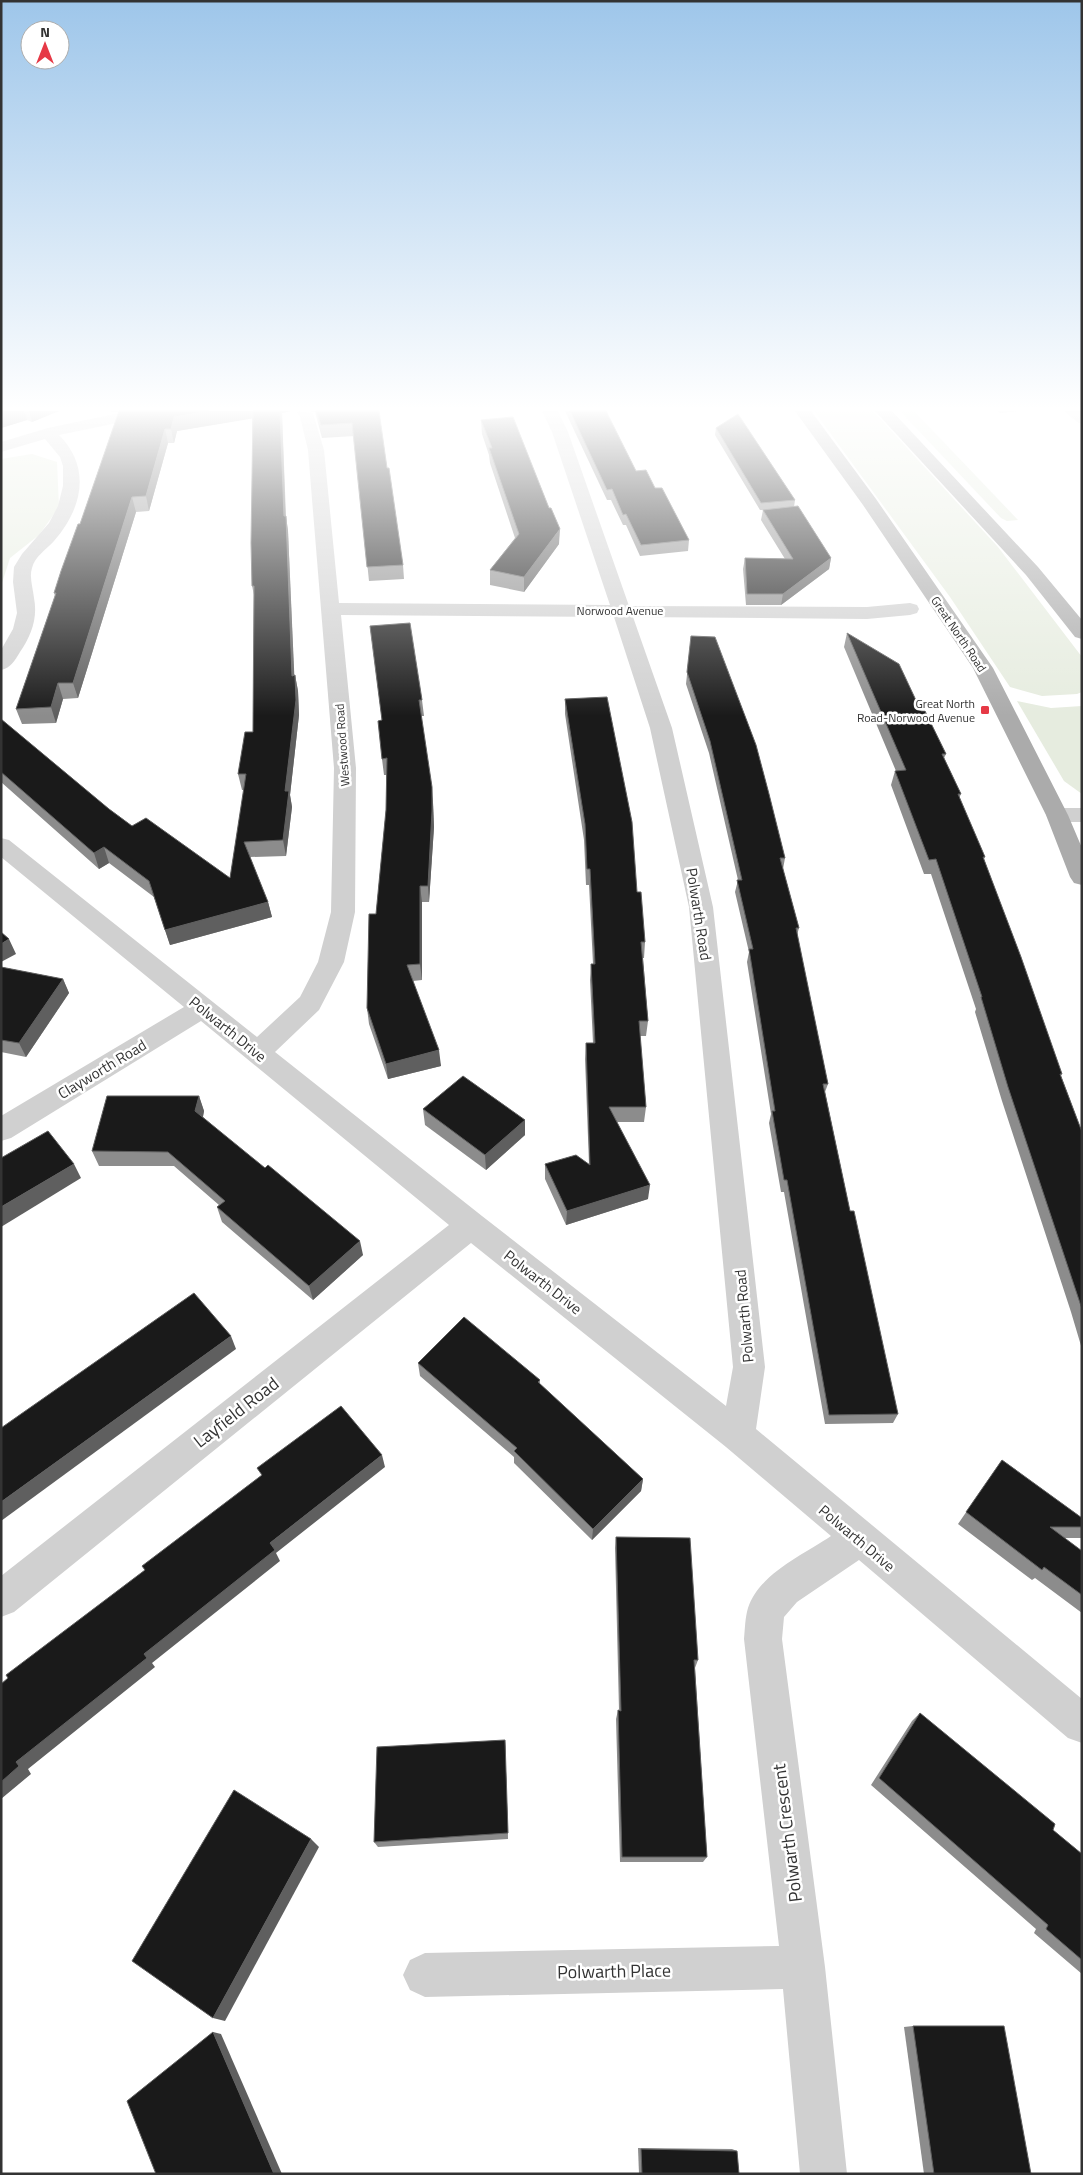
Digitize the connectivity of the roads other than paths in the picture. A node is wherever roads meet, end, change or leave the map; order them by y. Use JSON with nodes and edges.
{"nodes":[{"id":1,"x":64,"y":512,"type":"edge"},
{"id":2,"x":322,"y":512,"type":"edge"},
{"id":3,"x":587,"y":512,"type":"edge"},
{"id":4,"x":877,"y":512,"type":"edge"},
{"id":5,"x":978,"y":512,"type":"edge"},
{"id":6,"x":330,"y":609,"type":"junction"},
{"id":7,"x":910,"y":609,"type":"dead end"},
{"id":8,"x":620,"y":610,"type":"junction"},
{"id":9,"x":1082,"y":633,"type":"edge"},
{"id":10,"x":1,"y":664,"type":"edge"},
{"id":11,"x":1057,"y":814,"type":"junction"},
{"id":12,"x":1082,"y":814,"type":"edge"},
{"id":13,"x":1,"y":845,"type":"edge"},
{"id":14,"x":1082,"y":877,"type":"edge"},
{"id":15,"x":203,"y":1008,"type":"junction"},
{"id":16,"x":257,"y":1053,"type":"junction"},
{"id":17,"x":1,"y":1130,"type":"edge"},
{"id":18,"x":471,"y":1225,"type":"junction"},
{"id":19,"x":738,"y":1436,"type":"junction"},
{"id":20,"x":858,"y":1539,"type":"junction"},
{"id":21,"x":1,"y":1599,"type":"edge"},
{"id":22,"x":1082,"y":1724,"type":"edge"},
{"id":23,"x":803,"y":1967,"type":"junction"},
{"id":24,"x":425,"y":1976,"type":"dead end"},
{"id":25,"x":824,"y":2174,"type":"edge"}],
"edges":[{"from":1,"to":10,"type":"street"},
{"from":2,"to":6,"type":"street","name":"Westwood Road"},
{"from":3,"to":8,"type":"street","name":"Polwarth Road"},
{"from":4,"to":11,"type":"main road","name":"Great North Road"},
{"from":5,"to":9,"type":"main road"},
{"from":6,"to":8,"type":"street","name":"Norwood Avenue"},
{"from":6,"to":16,"type":"street","name":"Westwood Road"},
{"from":7,"to":8,"type":"street","name":"Norwood Avenue"},
{"from":8,"to":19,"type":"street","name":"Polwarth Road"},
{"from":11,"to":12,"type":"street"},
{"from":11,"to":14,"type":"main road","name":"Great North Road"},
{"from":13,"to":15,"type":"street","name":"Polwarth Drive"},
{"from":15,"to":16,"type":"street","name":"Polwarth Drive"},
{"from":15,"to":17,"type":"street","name":"Clayworth Road"},
{"from":16,"to":18,"type":"street","name":"Polwarth Drive"},
{"from":18,"to":19,"type":"street","name":"Polwarth Drive"},
{"from":18,"to":21,"type":"street","name":"Layfield Road"},
{"from":19,"to":20,"type":"street","name":"Polwarth Drive"},
{"from":20,"to":22,"type":"street","name":"Polwarth Drive"},
{"from":20,"to":23,"type":"street","name":"Polwarth Crescent"},
{"from":23,"to":24,"type":"street","name":"Polwarth Place"},
{"from":23,"to":25,"type":"street","name":"Polwarth Crescent"}]}
